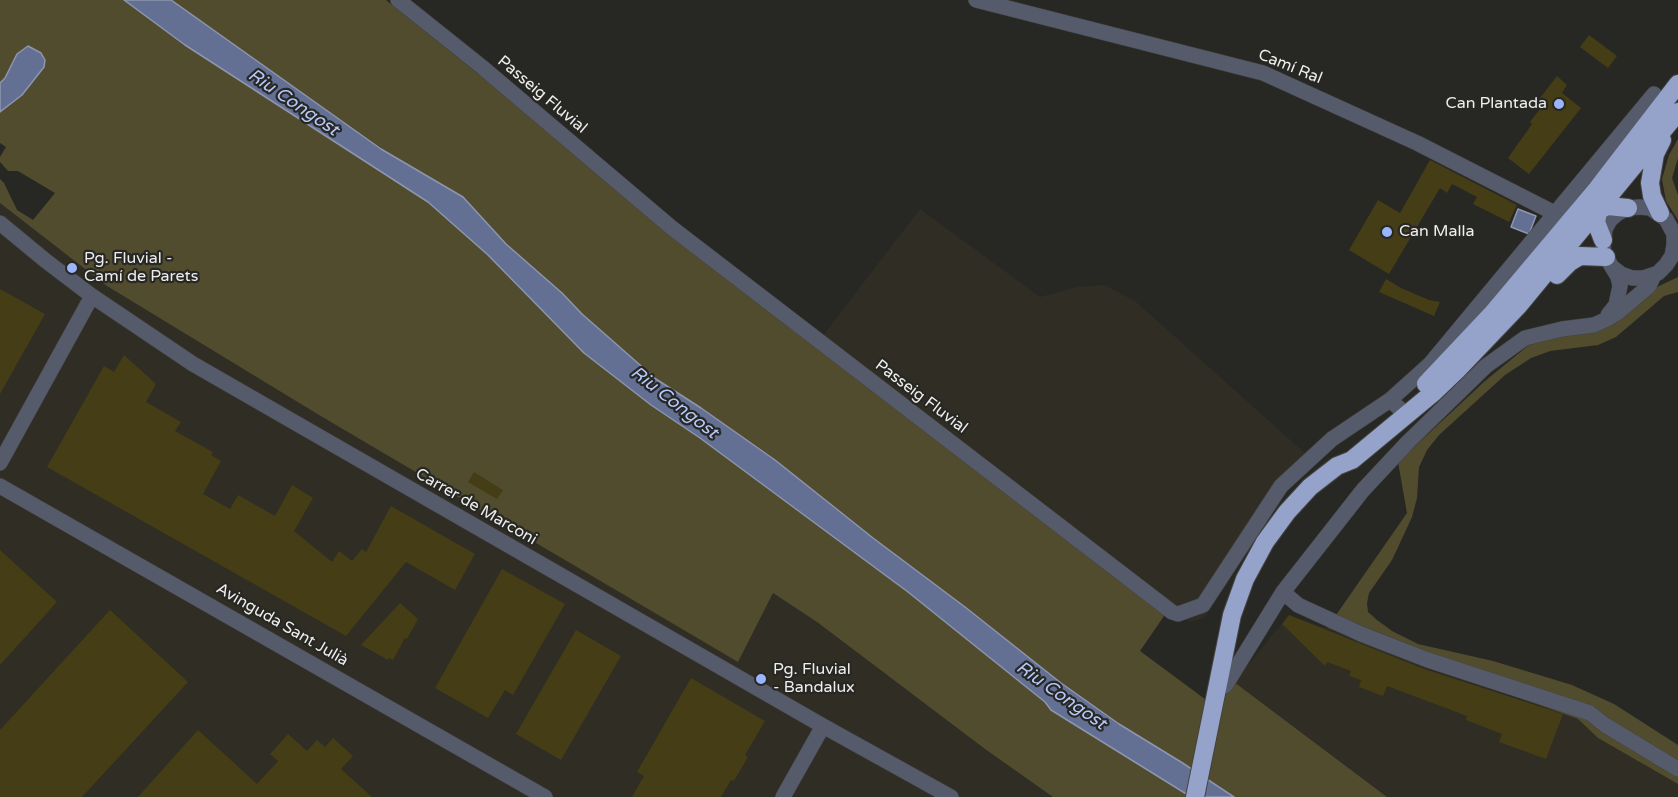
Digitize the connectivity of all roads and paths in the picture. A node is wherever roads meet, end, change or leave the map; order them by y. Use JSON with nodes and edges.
{"nodes":[{"id":1,"x":398,"y":0,"type":"edge"},
{"id":2,"x":976,"y":0,"type":"edge"},
{"id":3,"x":1678,"y":84,"type":"edge"},
{"id":4,"x":1654,"y":94,"type":"dead end"},
{"id":5,"x":1678,"y":96,"type":"edge"},
{"id":6,"x":1675,"y":116,"type":"edge"},
{"id":7,"x":1628,"y":208,"type":"junction"},
{"id":8,"x":1598,"y":210,"type":"junction"},
{"id":9,"x":1660,"y":213,"type":"junction"},
{"id":10,"x":1563,"y":217,"type":"junction"},
{"id":11,"x":0,"y":223,"type":"edge"},
{"id":12,"x":1676,"y":236,"type":"edge"},
{"id":13,"x":1607,"y":254,"type":"junction"},
{"id":14,"x":1678,"y":270,"type":"edge"},
{"id":15,"x":1656,"y":274,"type":"junction"},
{"id":16,"x":92,"y":296,"type":"junction"},
{"id":17,"x":1492,"y":314,"type":"junction"},
{"id":18,"x":1605,"y":320,"type":"junction"},
{"id":19,"x":1471,"y":356,"type":"junction"},
{"id":20,"x":1395,"y":405,"type":"junction"},
{"id":21,"x":0,"y":463,"type":"edge"},
{"id":22,"x":1337,"y":466,"type":"junction"},
{"id":23,"x":0,"y":486,"type":"edge"},
{"id":24,"x":1283,"y":592,"type":"junction"},
{"id":25,"x":1225,"y":686,"type":"dead end"},
{"id":26,"x":823,"y":726,"type":"junction"},
{"id":27,"x":1678,"y":769,"type":"edge"},
{"id":28,"x":545,"y":797,"type":"edge"},
{"id":29,"x":783,"y":797,"type":"edge"},
{"id":30,"x":951,"y":797,"type":"edge"},
{"id":31,"x":1195,"y":797,"type":"edge"}],
"edges":[{"from":1,"to":20,"type":"street","name":"Passeig Fluvial"},
{"from":2,"to":10,"type":"street","name":"Camí Ral"},
{"from":3,"to":10,"type":"highway"},
{"from":4,"to":10,"type":"street"},
{"from":5,"to":8,"type":"highway"},
{"from":6,"to":8,"type":"highway"},
{"from":6,"to":9,"type":"highway"},
{"from":7,"to":8,"type":"highway"},
{"from":7,"to":9,"type":"street"},
{"from":7,"to":13,"type":"street"},
{"from":8,"to":13,"type":"highway"},
{"from":8,"to":17,"type":"highway"},
{"from":8,"to":19,"type":"highway"},
{"from":9,"to":12,"type":"street"},
{"from":10,"to":17,"type":"highway"},
{"from":10,"to":20,"type":"street"},
{"from":11,"to":16,"type":"street","name":"Carrer de Marconi"},
{"from":12,"to":15,"type":"street"},
{"from":13,"to":15,"type":"street"},
{"from":13,"to":18,"type":"street"},
{"from":13,"to":19,"type":"highway"},
{"from":14,"to":15,"type":"street"},
{"from":15,"to":18,"type":"street"},
{"from":16,"to":21,"type":"street"},
{"from":16,"to":26,"type":"street","name":"Carrer de Marconi"},
{"from":17,"to":20,"type":"highway"},
{"from":18,"to":24,"type":"street"},
{"from":19,"to":22,"type":"highway"},
{"from":20,"to":22,"type":"highway"},
{"from":22,"to":31,"type":"highway"},
{"from":23,"to":28,"type":"street","name":"Avinguda Sant Julià"},
{"from":24,"to":25,"type":"street"},
{"from":24,"to":27,"type":"street"},
{"from":26,"to":29,"type":"street"},
{"from":26,"to":30,"type":"street","name":"Carrer de Marconi"}]}
